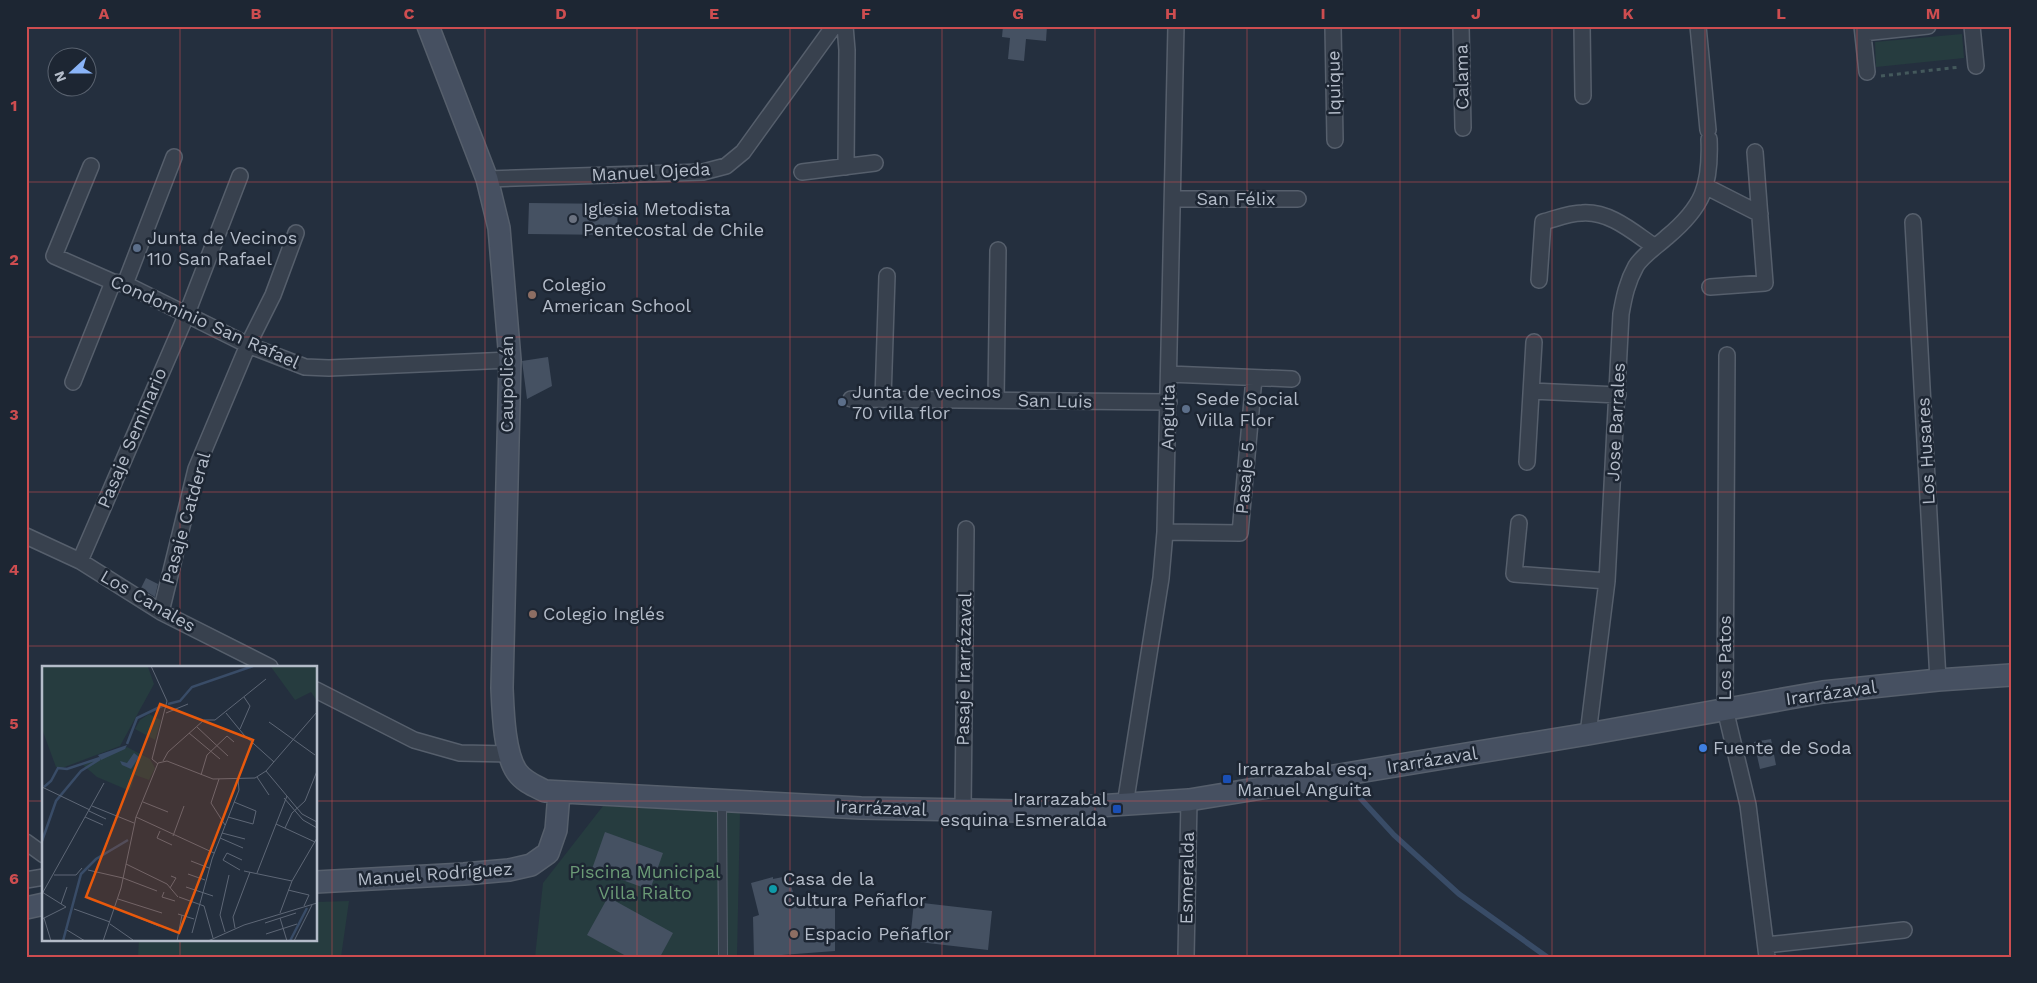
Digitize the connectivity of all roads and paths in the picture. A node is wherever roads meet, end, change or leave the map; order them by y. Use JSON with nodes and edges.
{"nodes":[{"id":1,"x":428,"y":26,"type":"edge"},
{"id":2,"x":834,"y":26,"type":"edge"},
{"id":3,"x":845,"y":26,"type":"edge"},
{"id":4,"x":1176,"y":26,"type":"edge"},
{"id":5,"x":1333,"y":26,"type":"edge"},
{"id":6,"x":1461,"y":26,"type":"edge"},
{"id":7,"x":1582,"y":26,"type":"edge"},
{"id":8,"x":1698,"y":26,"type":"edge"},
{"id":9,"x":1928,"y":26,"type":"edge"},
{"id":10,"x":1972,"y":26,"type":"edge"},
{"id":11,"x":1862,"y":30,"type":"edge"},
{"id":12,"x":1976,"y":66,"type":"joint"},
{"id":13,"x":1867,"y":72,"type":"joint"},
{"id":14,"x":1583,"y":96,"type":"dead end"},
{"id":15,"x":1463,"y":128,"type":"dead end"},
{"id":16,"x":1334,"y":140,"type":"dead end"},
{"id":17,"x":1755,"y":152,"type":"dead end"},
{"id":18,"x":174,"y":157,"type":"dead end"},
{"id":19,"x":875,"y":163,"type":"dead end"},
{"id":20,"x":91,"y":166,"type":"dead end"},
{"id":21,"x":846,"y":167,"type":"junction"},
{"id":22,"x":802,"y":172,"type":"dead end"},
{"id":23,"x":240,"y":176,"type":"dead end"},
{"id":24,"x":487,"y":179,"type":"junction"},
{"id":25,"x":1707,"y":186,"type":"junction"},
{"id":26,"x":1173,"y":199,"type":"junction"},
{"id":27,"x":1298,"y":199,"type":"dead end"},
{"id":28,"x":1760,"y":214,"type":"junction"},
{"id":29,"x":1913,"y":222,"type":"dead end"},
{"id":30,"x":296,"y":233,"type":"dead end"},
{"id":31,"x":1655,"y":247,"type":"junction"},
{"id":32,"x":998,"y":250,"type":"dead end"},
{"id":33,"x":887,"y":276,"type":"dead end"},
{"id":34,"x":1539,"y":280,"type":"dead end"},
{"id":35,"x":119,"y":283,"type":"junction"},
{"id":36,"x":1710,"y":287,"type":"dead end"},
{"id":37,"x":186,"y":316,"type":"junction"},
{"id":38,"x":1534,"y":342,"type":"dead end"},
{"id":39,"x":248,"y":345,"type":"junction"},
{"id":40,"x":1727,"y":356,"type":"dead end"},
{"id":41,"x":510,"y":360,"type":"junction"},
{"id":42,"x":1169,"y":374,"type":"junction"},
{"id":43,"x":1254,"y":378,"type":"junction"},
{"id":44,"x":1292,"y":379,"type":"dead end"},
{"id":45,"x":73,"y":382,"type":"dead end"},
{"id":46,"x":1532,"y":392,"type":"junction"},
{"id":47,"x":1618,"y":395,"type":"junction"},
{"id":48,"x":851,"y":399,"type":"dead end"},
{"id":49,"x":883,"y":399,"type":"junction"},
{"id":50,"x":996,"y":400,"type":"junction"},
{"id":51,"x":1169,"y":402,"type":"junction"},
{"id":52,"x":1527,"y":462,"type":"dead end"},
{"id":53,"x":1519,"y":523,"type":"dead end"},
{"id":54,"x":966,"y":529,"type":"dead end"},
{"id":55,"x":1165,"y":532,"type":"junction"},
{"id":56,"x":26,"y":536,"type":"edge"},
{"id":57,"x":80,"y":561,"type":"junction"},
{"id":58,"x":1607,"y":581,"type":"junction"},
{"id":59,"x":161,"y":612,"type":"junction"},
{"id":60,"x":268,"y":666,"type":"edge"},
{"id":61,"x":2011,"y":675,"type":"edge"},
{"id":62,"x":1938,"y":680,"type":"junction"},
{"id":63,"x":318,"y":691,"type":"edge"},
{"id":64,"x":1725,"y":709,"type":"junction"},
{"id":65,"x":1588,"y":734,"type":"junction"},
{"id":66,"x":510,"y":754,"type":"junction"},
{"id":67,"x":559,"y":793,"type":"junction"},
{"id":68,"x":1189,"y":800,"type":"junction"},
{"id":69,"x":722,"y":801,"type":"junction"},
{"id":70,"x":1126,"y":805,"type":"junction"},
{"id":71,"x":963,"y":810,"type":"junction"},
{"id":72,"x":26,"y":842,"type":"edge"},
{"id":73,"x":42,"y":854,"type":"edge"},
{"id":74,"x":42,"y":877,"type":"edge"},
{"id":75,"x":26,"y":880,"type":"edge"},
{"id":76,"x":318,"y":882,"type":"edge"},
{"id":77,"x":42,"y":904,"type":"edge"},
{"id":78,"x":26,"y":908,"type":"edge"},
{"id":79,"x":1904,"y":930,"type":"dead end"},
{"id":80,"x":1766,"y":951,"type":"edge"},
{"id":81,"x":723,"y":957,"type":"edge"},
{"id":82,"x":1186,"y":957,"type":"edge"}],
"edges":[{"from":1,"to":24,"type":"main road","name":"Caupolicán"},
{"from":2,"to":24,"type":"street","name":"Manuel Ojeda"},
{"from":3,"to":21,"type":"street"},
{"from":4,"to":26,"type":"street","name":"Anguita"},
{"from":5,"to":16,"type":"street","name":"Iquique"},
{"from":6,"to":15,"type":"street","name":"Calama"},
{"from":7,"to":14,"type":"street"},
{"from":8,"to":25,"type":"street","name":"Jose Barrales"},
{"from":9,"to":11,"type":"street"},
{"from":10,"to":12,"type":"street"},
{"from":11,"to":13,"type":"street"},
{"from":12,"to":13,"type":"path"},
{"from":17,"to":28,"type":"street"},
{"from":18,"to":35,"type":"street"},
{"from":19,"to":21,"type":"street"},
{"from":20,"to":35,"type":"street","name":"Condominio San Rafael"},
{"from":21,"to":22,"type":"street"},
{"from":23,"to":37,"type":"street","name":"Pasaje Seminario"},
{"from":24,"to":41,"type":"main road","name":"Caupolicán"},
{"from":25,"to":28,"type":"street"},
{"from":25,"to":31,"type":"street","name":"Jose Barrales"},
{"from":26,"to":27,"type":"street","name":"San Félix"},
{"from":26,"to":42,"type":"street","name":"Anguita"},
{"from":28,"to":36,"type":"street"},
{"from":29,"to":62,"type":"street","name":"Los Husares"},
{"from":30,"to":39,"type":"street","name":"Pasaje Catderal"},
{"from":31,"to":34,"type":"street"},
{"from":31,"to":47,"type":"street","name":"Jose Barrales"},
{"from":32,"to":50,"type":"street"},
{"from":33,"to":49,"type":"street"},
{"from":35,"to":37,"type":"street","name":"Condominio San Rafael"},
{"from":35,"to":45,"type":"street"},
{"from":37,"to":39,"type":"street","name":"Condominio San Rafael"},
{"from":37,"to":57,"type":"street","name":"Pasaje Seminario"},
{"from":38,"to":46,"type":"street"},
{"from":39,"to":41,"type":"street","name":"Condominio San Rafael"},
{"from":39,"to":59,"type":"street","name":"Pasaje Catderal"},
{"from":40,"to":64,"type":"street","name":"Los Patos"},
{"from":41,"to":66,"type":"main road","name":"Caupolicán"},
{"from":42,"to":43,"type":"street"},
{"from":42,"to":51,"type":"street","name":"Anguita"},
{"from":43,"to":44,"type":"street"},
{"from":43,"to":55,"type":"street","name":"Pasaje 5"},
{"from":46,"to":47,"type":"street"},
{"from":46,"to":52,"type":"street"},
{"from":47,"to":58,"type":"street","name":"Jose Barrales"},
{"from":48,"to":49,"type":"street","name":"San Luis"},
{"from":49,"to":50,"type":"street","name":"San Luis"},
{"from":50,"to":51,"type":"street","name":"San Luis"},
{"from":51,"to":55,"type":"street","name":"Anguita"},
{"from":53,"to":58,"type":"street"},
{"from":54,"to":71,"type":"street","name":"Pasaje Irarrázaval"},
{"from":55,"to":70,"type":"street","name":"Anguita"},
{"from":56,"to":57,"type":"street","name":"Los Canales"},
{"from":57,"to":59,"type":"street","name":"Los Canales"},
{"from":58,"to":65,"type":"street","name":"Jose Barrales"},
{"from":59,"to":60,"type":"street","name":"Los Canales"},
{"from":61,"to":62,"type":"main road","name":"Irarrázaval"},
{"from":62,"to":64,"type":"main road","name":"Irarrázaval"},
{"from":63,"to":66,"type":"street"},
{"from":64,"to":65,"type":"main road","name":"Irarrázaval"},
{"from":64,"to":80,"type":"street","name":"Los Patos"},
{"from":65,"to":68,"type":"main road","name":"Irarrázaval"},
{"from":66,"to":67,"type":"main road","name":"Irarrázaval"},
{"from":67,"to":69,"type":"main road","name":"Irarrázaval"},
{"from":67,"to":76,"type":"main road","name":"Manuel Rodríguez"},
{"from":68,"to":70,"type":"main road","name":"Irarrázaval"},
{"from":68,"to":82,"type":"street","name":"Esmeralda"},
{"from":69,"to":71,"type":"main road","name":"Irarrázaval"},
{"from":69,"to":81,"type":"lane"},
{"from":70,"to":71,"type":"main road","name":"Irarrázaval"},
{"from":72,"to":73,"type":"street"},
{"from":74,"to":75,"type":"street"},
{"from":77,"to":78,"type":"main road"},
{"from":79,"to":80,"type":"street"}]}
